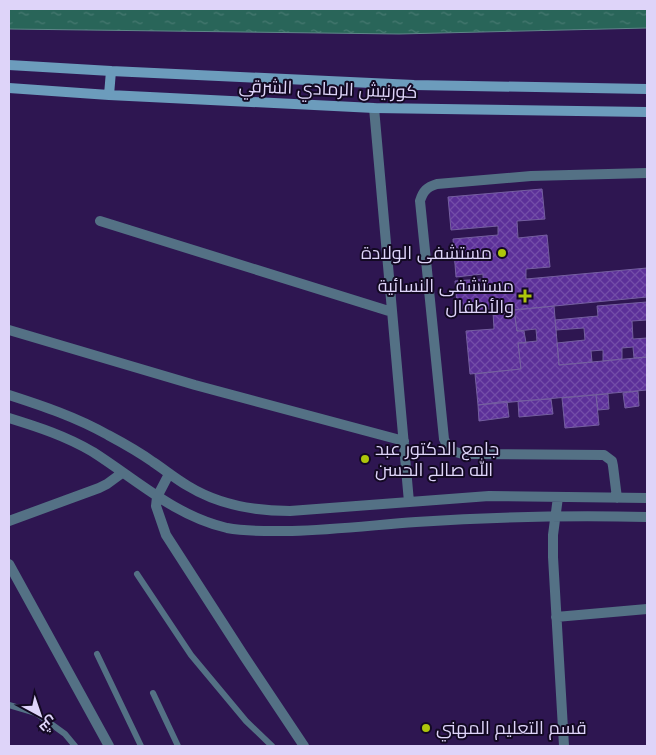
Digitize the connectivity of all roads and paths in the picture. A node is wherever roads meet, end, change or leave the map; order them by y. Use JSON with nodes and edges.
{"nodes":[{"id":1,"x":9,"y":65,"type":"edge"},
{"id":2,"x":112,"y":71,"type":"junction"},
{"id":3,"x":9,"y":88,"type":"edge"},
{"id":4,"x":647,"y":89,"type":"edge"},
{"id":5,"x":108,"y":95,"type":"junction"},
{"id":6,"x":374,"y":108,"type":"junction"},
{"id":7,"x":647,"y":112,"type":"edge"},
{"id":8,"x":647,"y":173,"type":"edge"},
{"id":9,"x":100,"y":221,"type":"dead end"},
{"id":10,"x":392,"y":312,"type":"junction"},
{"id":11,"x":9,"y":330,"type":"edge"},
{"id":12,"x":9,"y":396,"type":"edge"},
{"id":13,"x":9,"y":418,"type":"edge"},
{"id":14,"x":404,"y":441,"type":"junction"},
{"id":15,"x":122,"y":473,"type":"junction"},
{"id":16,"x":169,"y":474,"type":"junction"},
{"id":17,"x":157,"y":497,"type":"junction"},
{"id":18,"x":558,"y":497,"type":"junction"},
{"id":19,"x":617,"y":498,"type":"junction"},
{"id":20,"x":647,"y":498,"type":"edge"},
{"id":21,"x":409,"y":502,"type":"junction"},
{"id":22,"x":555,"y":516,"type":"junction"},
{"id":23,"x":647,"y":517,"type":"edge"},
{"id":24,"x":9,"y":521,"type":"edge"},
{"id":25,"x":9,"y":564,"type":"edge"},
{"id":26,"x":137,"y":574,"type":"dead end"},
{"id":27,"x":647,"y":609,"type":"edge"},
{"id":28,"x":556,"y":617,"type":"junction"},
{"id":29,"x":97,"y":654,"type":"dead end"},
{"id":30,"x":153,"y":694,"type":"dead end"},
{"id":31,"x":9,"y":705,"type":"edge"},
{"id":32,"x":75,"y":746,"type":"edge"},
{"id":33,"x":109,"y":746,"type":"edge"},
{"id":34,"x":141,"y":746,"type":"edge"},
{"id":35,"x":178,"y":746,"type":"edge"},
{"id":36,"x":272,"y":746,"type":"edge"},
{"id":37,"x":304,"y":746,"type":"edge"},
{"id":38,"x":564,"y":746,"type":"edge"}],
"edges":[{"from":1,"to":2,"type":"main road","name":"كورنيش الرمادي الشرقي"},
{"from":2,"to":4,"type":"main road","name":"كورنيش الرمادي الشرقي"},
{"from":2,"to":5,"type":"main road"},
{"from":3,"to":5,"type":"main road","name":"كورنيش الرمادي الشرقي"},
{"from":5,"to":6,"type":"main road","name":"كورنيش الرمادي الشرقي"},
{"from":6,"to":7,"type":"main road","name":"كورنيش الرمادي الشرقي"},
{"from":6,"to":10,"type":"street"},
{"from":8,"to":19,"type":"street"},
{"from":9,"to":10,"type":"street"},
{"from":10,"to":14,"type":"street"},
{"from":11,"to":14,"type":"street"},
{"from":12,"to":16,"type":"street"},
{"from":13,"to":15,"type":"street"},
{"from":14,"to":21,"type":"street"},
{"from":15,"to":17,"type":"street"},
{"from":15,"to":24,"type":"street"},
{"from":16,"to":17,"type":"street"},
{"from":16,"to":21,"type":"street"},
{"from":17,"to":22,"type":"street"},
{"from":17,"to":37,"type":"street"},
{"from":18,"to":19,"type":"street"},
{"from":18,"to":21,"type":"street"},
{"from":18,"to":22,"type":"street"},
{"from":19,"to":20,"type":"street"},
{"from":22,"to":23,"type":"street"},
{"from":22,"to":28,"type":"street"},
{"from":25,"to":33,"type":"street"},
{"from":26,"to":36,"type":"lane"},
{"from":27,"to":28,"type":"street"},
{"from":28,"to":38,"type":"street"},
{"from":29,"to":34,"type":"lane"},
{"from":30,"to":35,"type":"lane"},
{"from":31,"to":32,"type":"lane"}]}
